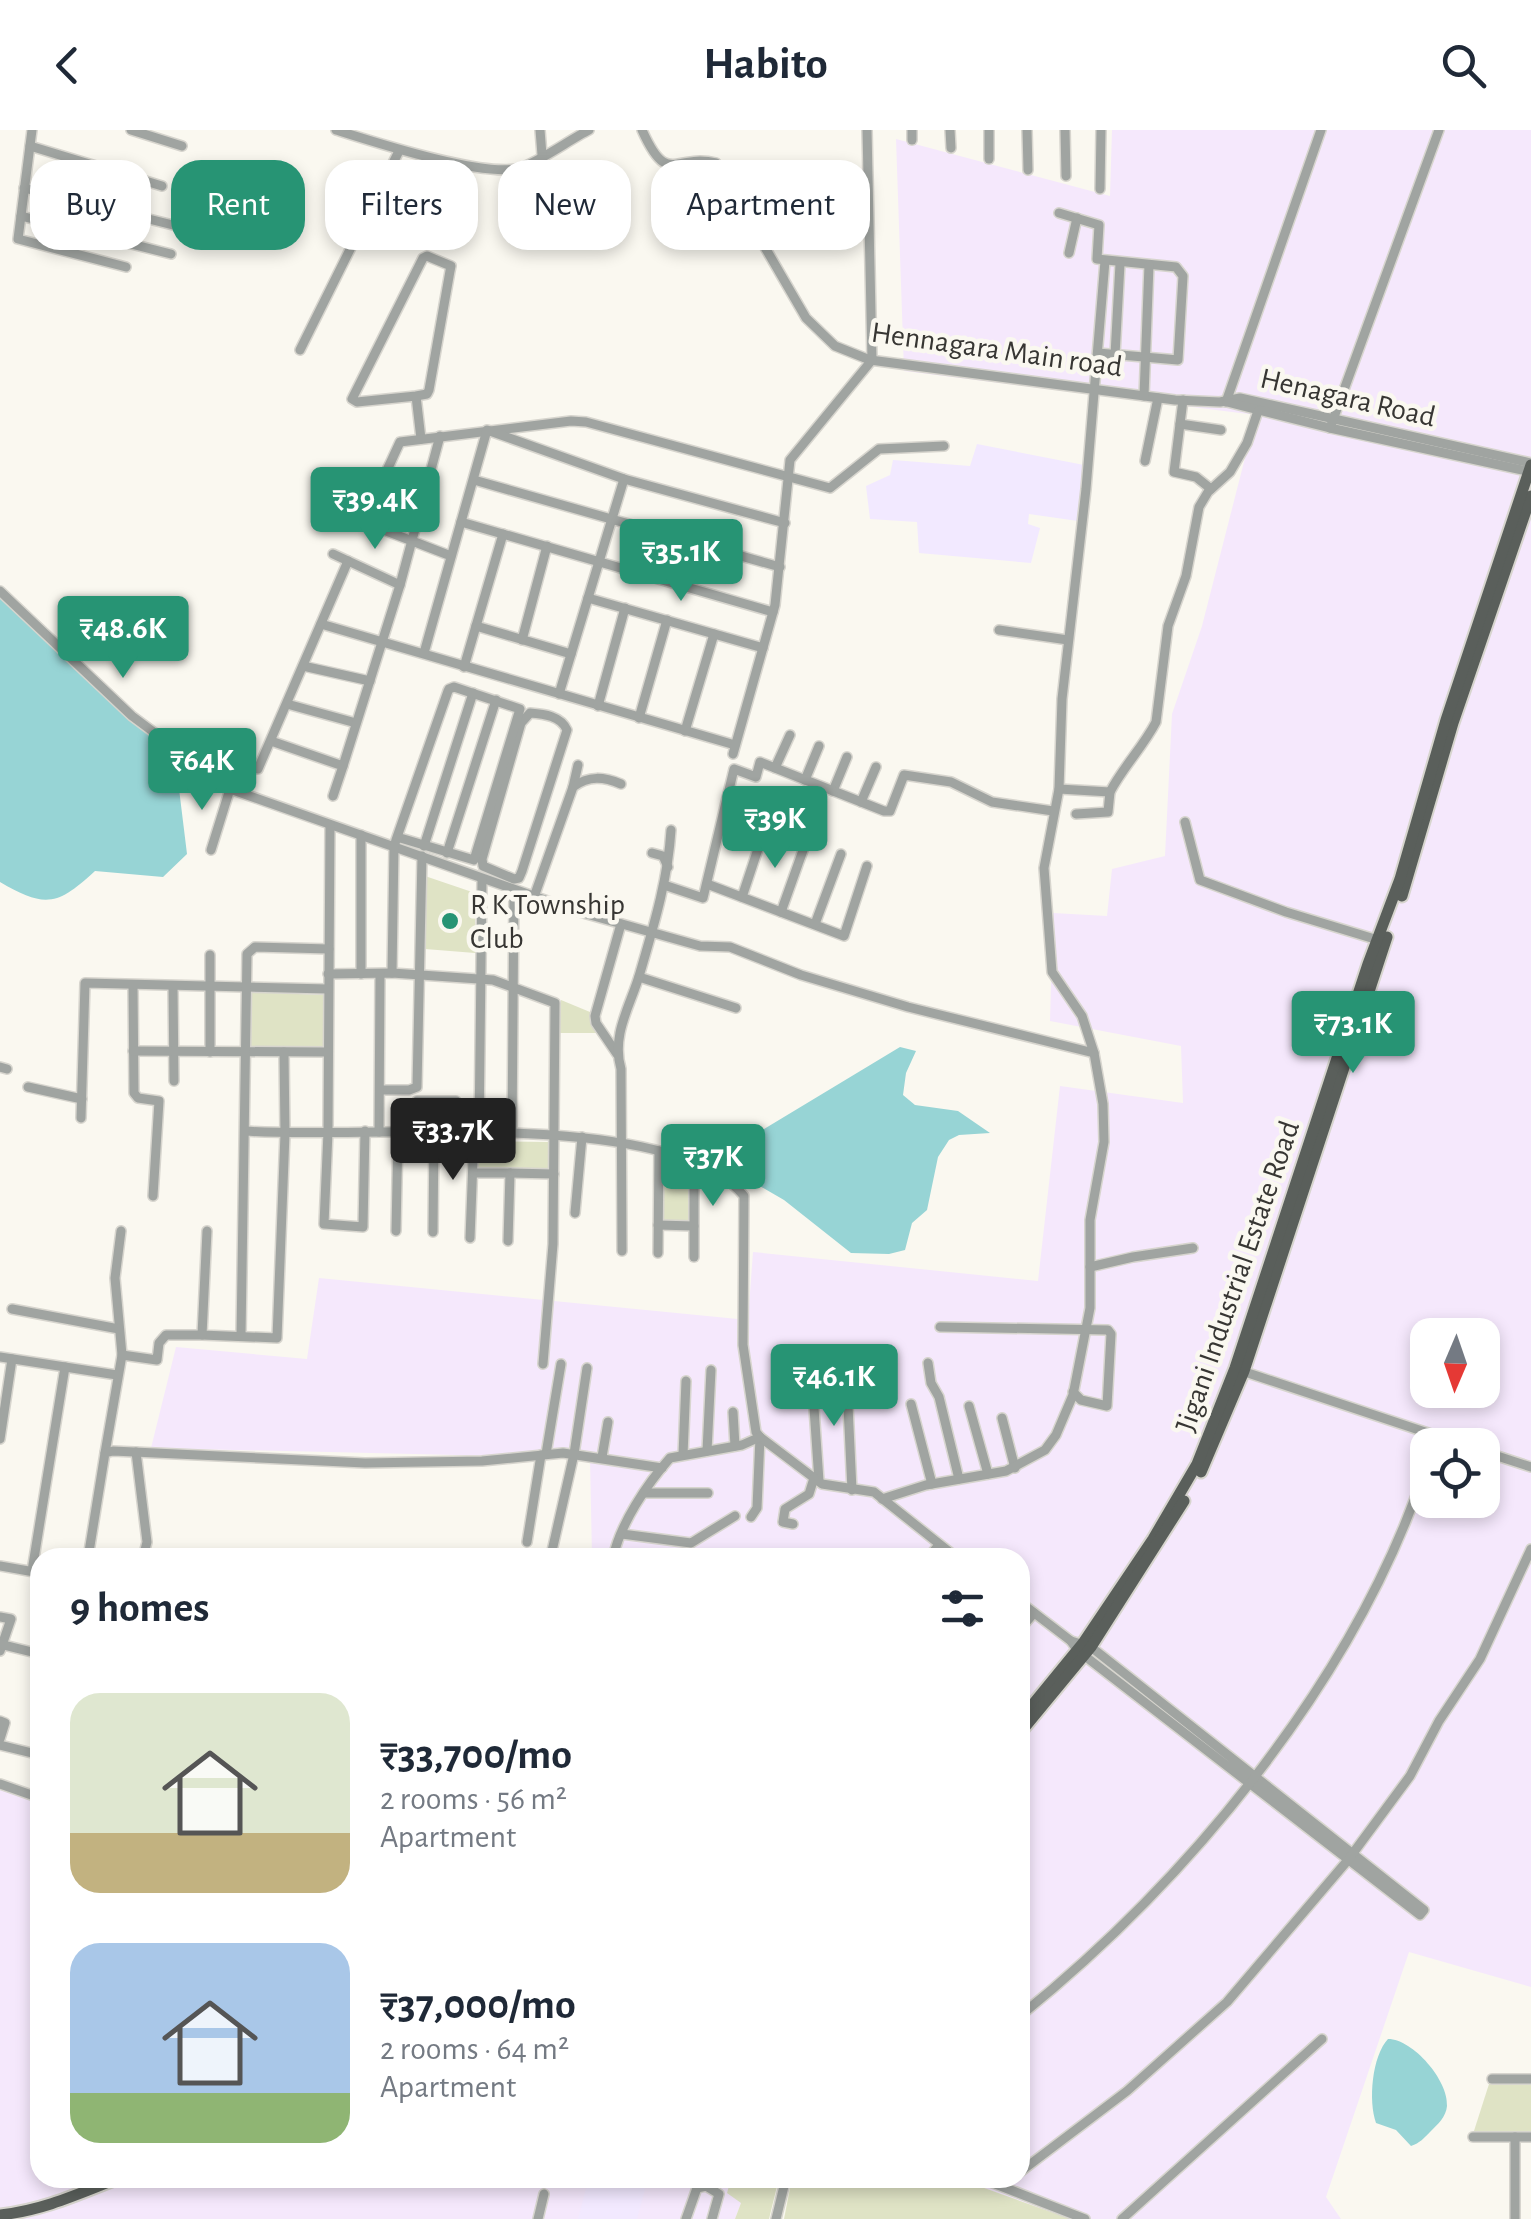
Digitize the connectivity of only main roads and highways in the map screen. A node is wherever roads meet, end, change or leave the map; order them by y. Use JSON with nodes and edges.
{"nodes":[{"id":1,"x":1530,"y":468,"type":"edge"},
{"id":2,"x":1531,"y":496,"type":"edge"},
{"id":3,"x":1240,"y":1370,"type":"junction"},
{"id":4,"x":1081,"y":1647,"type":"junction"},
{"id":5,"x":1030,"y":1708,"type":"edge"},
{"id":6,"x":1030,"y":1720,"type":"edge"},
{"id":7,"x":92,"y":2188,"type":"edge"},
{"id":8,"x":28,"y":2213,"type":"junction"},
{"id":9,"x":0,"y":2215,"type":"edge"},
{"id":10,"x":7,"y":2219,"type":"edge"}],
"edges":[{"from":1,"to":3,"type":"main road","name":"Jigani Industrial Estate Road"},
{"from":2,"to":3,"type":"main road","name":"Jigani Industrial Estate Road"},
{"from":3,"to":4,"type":"main road","name":"Jigani Industrial Estate Road"},
{"from":4,"to":5,"type":"main road","name":"Jigani Industrial Estate Road"},
{"from":4,"to":6,"type":"main road","name":"Jigani Industrial Estate Road"},
{"from":7,"to":8,"type":"main road"},
{"from":8,"to":9,"type":"main road"},
{"from":8,"to":10,"type":"main road"}]}
